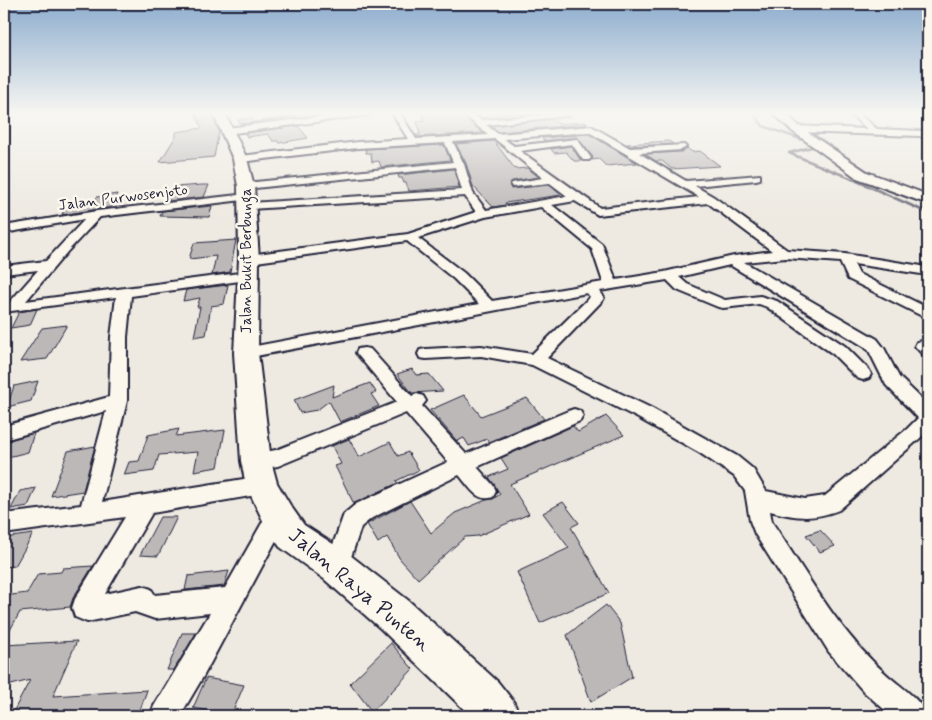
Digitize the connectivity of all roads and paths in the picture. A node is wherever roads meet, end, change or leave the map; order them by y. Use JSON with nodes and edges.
{"nodes":[{"id":1,"x":235,"y":147,"type":"edge"},
{"id":2,"x":344,"y":147,"type":"edge"},
{"id":3,"x":451,"y":147,"type":"edge"},
{"id":4,"x":509,"y":147,"type":"edge"},
{"id":5,"x":531,"y":147,"type":"edge"},
{"id":6,"x":583,"y":147,"type":"edge"},
{"id":7,"x":622,"y":147,"type":"edge"},
{"id":8,"x":681,"y":147,"type":"dead end"},
{"id":9,"x":823,"y":147,"type":"edge"},
{"id":10,"x":512,"y":149,"type":"junction"},
{"id":11,"x":631,"y":151,"type":"junction"},
{"id":12,"x":586,"y":158,"type":"dead end"},
{"id":13,"x":240,"y":159,"type":"junction"},
{"id":14,"x":459,"y":164,"type":"junction"},
{"id":15,"x":756,"y":177,"type":"dead end"},
{"id":16,"x":552,"y":180,"type":"junction"},
{"id":17,"x":685,"y":184,"type":"junction"},
{"id":18,"x":516,"y":185,"type":"dead end"},
{"id":19,"x":333,"y":189,"type":"junction"},
{"id":20,"x":468,"y":193,"type":"junction"},
{"id":21,"x":247,"y":196,"type":"junction"},
{"id":22,"x":577,"y":197,"type":"junction"},
{"id":23,"x":710,"y":199,"type":"junction"},
{"id":24,"x":928,"y":200,"type":"edge"},
{"id":25,"x":544,"y":204,"type":"junction"},
{"id":26,"x":97,"y":214,"type":"junction"},
{"id":27,"x":483,"y":214,"type":"junction"},
{"id":28,"x":6,"y":231,"type":"edge"},
{"id":29,"x":409,"y":237,"type":"junction"},
{"id":30,"x":784,"y":254,"type":"junction"},
{"id":31,"x":845,"y":258,"type":"junction"},
{"id":32,"x":733,"y":261,"type":"junction"},
{"id":33,"x":51,"y":264,"type":"junction"},
{"id":34,"x":248,"y":268,"type":"junction"},
{"id":35,"x":4,"y":270,"type":"edge"},
{"id":36,"x":928,"y":271,"type":"edge"},
{"id":37,"x":668,"y":275,"type":"junction"},
{"id":38,"x":610,"y":284,"type":"junction"},
{"id":39,"x":591,"y":288,"type":"junction"},
{"id":40,"x":124,"y":293,"type":"junction"},
{"id":41,"x":488,"y":305,"type":"junction"},
{"id":42,"x":8,"y":307,"type":"edge"},
{"id":43,"x":928,"y":314,"type":"edge"},
{"id":44,"x":871,"y":343,"type":"junction"},
{"id":45,"x":246,"y":353,"type":"junction"},
{"id":46,"x":364,"y":353,"type":"dead end"},
{"id":47,"x":843,"y":353,"type":"junction"},
{"id":48,"x":426,"y":354,"type":"dead end"},
{"id":49,"x":536,"y":360,"type":"junction"},
{"id":50,"x":863,"y":374,"type":"dead end"},
{"id":51,"x":118,"y":401,"type":"junction"},
{"id":52,"x":414,"y":402,"type":"junction"},
{"id":53,"x":574,"y":416,"type":"dead end"},
{"id":54,"x":928,"y":418,"type":"edge"},
{"id":55,"x":4,"y":433,"type":"edge"},
{"id":56,"x":273,"y":463,"type":"junction"},
{"id":57,"x":464,"y":464,"type":"junction"},
{"id":58,"x":486,"y":491,"type":"dead end"},
{"id":59,"x":759,"y":498,"type":"junction"},
{"id":60,"x":145,"y":505,"type":"junction"},
{"id":61,"x":89,"y":514,"type":"junction"},
{"id":62,"x":278,"y":516,"type":"junction"},
{"id":63,"x":4,"y":524,"type":"edge"},
{"id":64,"x":337,"y":567,"type":"junction"},
{"id":65,"x":232,"y":599,"type":"junction"},
{"id":66,"x":164,"y":716,"type":"edge"},
{"id":67,"x":498,"y":716,"type":"edge"},
{"id":68,"x":913,"y":716,"type":"edge"}],
"edges":[{"from":1,"to":13,"type":"main road","name":"Jalan Bukit Berbunga"},
{"from":2,"to":13,"type":"street"},
{"from":3,"to":14,"type":"street"},
{"from":4,"to":10,"type":"street"},
{"from":5,"to":10,"type":"street"},
{"from":6,"to":12,"type":"street"},
{"from":7,"to":11,"type":"street"},
{"from":8,"to":11,"type":"street"},
{"from":9,"to":24,"type":"street"},
{"from":10,"to":16,"type":"street"},
{"from":11,"to":17,"type":"street"},
{"from":13,"to":21,"type":"main road","name":"Jalan Bukit Berbunga"},
{"from":14,"to":19,"type":"street"},
{"from":14,"to":20,"type":"street"},
{"from":15,"to":17,"type":"street"},
{"from":16,"to":18,"type":"street"},
{"from":16,"to":22,"type":"street"},
{"from":17,"to":23,"type":"street"},
{"from":19,"to":20,"type":"street"},
{"from":19,"to":21,"type":"street"},
{"from":19,"to":21,"type":"street"},
{"from":20,"to":27,"type":"street"},
{"from":21,"to":26,"type":"street","name":"Jalan Purwosenjoto"},
{"from":21,"to":34,"type":"main road","name":"Jalan Bukit Berbunga"},
{"from":22,"to":23,"type":"street"},
{"from":22,"to":25,"type":"street"},
{"from":23,"to":30,"type":"street"},
{"from":25,"to":27,"type":"street"},
{"from":25,"to":38,"type":"street"},
{"from":26,"to":28,"type":"street","name":"Jalan Purwosenjoto"},
{"from":26,"to":33,"type":"street"},
{"from":27,"to":29,"type":"street"},
{"from":29,"to":34,"type":"street"},
{"from":29,"to":41,"type":"street"},
{"from":30,"to":31,"type":"street"},
{"from":30,"to":32,"type":"street"},
{"from":31,"to":36,"type":"street"},
{"from":31,"to":43,"type":"street"},
{"from":32,"to":37,"type":"street"},
{"from":32,"to":44,"type":"street"},
{"from":33,"to":35,"type":"street"},
{"from":33,"to":42,"type":"street"},
{"from":34,"to":40,"type":"street"},
{"from":34,"to":45,"type":"main road","name":"Jalan Bukit Berbunga"},
{"from":37,"to":38,"type":"street"},
{"from":37,"to":47,"type":"street"},
{"from":38,"to":39,"type":"street"},
{"from":39,"to":41,"type":"street"},
{"from":39,"to":49,"type":"street"},
{"from":40,"to":42,"type":"street"},
{"from":40,"to":51,"type":"street"},
{"from":41,"to":45,"type":"street"},
{"from":44,"to":47,"type":"street"},
{"from":44,"to":54,"type":"street"},
{"from":45,"to":56,"type":"main road","name":"Jalan Raya Punten"},
{"from":46,"to":52,"type":"street"},
{"from":47,"to":50,"type":"street"},
{"from":48,"to":49,"type":"street"},
{"from":49,"to":59,"type":"street"},
{"from":51,"to":55,"type":"street"},
{"from":51,"to":61,"type":"street"},
{"from":52,"to":56,"type":"street"},
{"from":52,"to":57,"type":"street"},
{"from":53,"to":57,"type":"street"},
{"from":54,"to":59,"type":"street"},
{"from":56,"to":60,"type":"street"},
{"from":56,"to":62,"type":"main road","name":"Jalan Raya Punten"},
{"from":57,"to":58,"type":"street"},
{"from":57,"to":64,"type":"street"},
{"from":59,"to":68,"type":"street"},
{"from":60,"to":61,"type":"street"},
{"from":60,"to":65,"type":"street"},
{"from":61,"to":63,"type":"street"},
{"from":62,"to":64,"type":"main road","name":"Jalan Raya Punten"},
{"from":62,"to":65,"type":"street"},
{"from":64,"to":67,"type":"main road","name":"Jalan Raya Punten"},
{"from":65,"to":66,"type":"street"}]}
